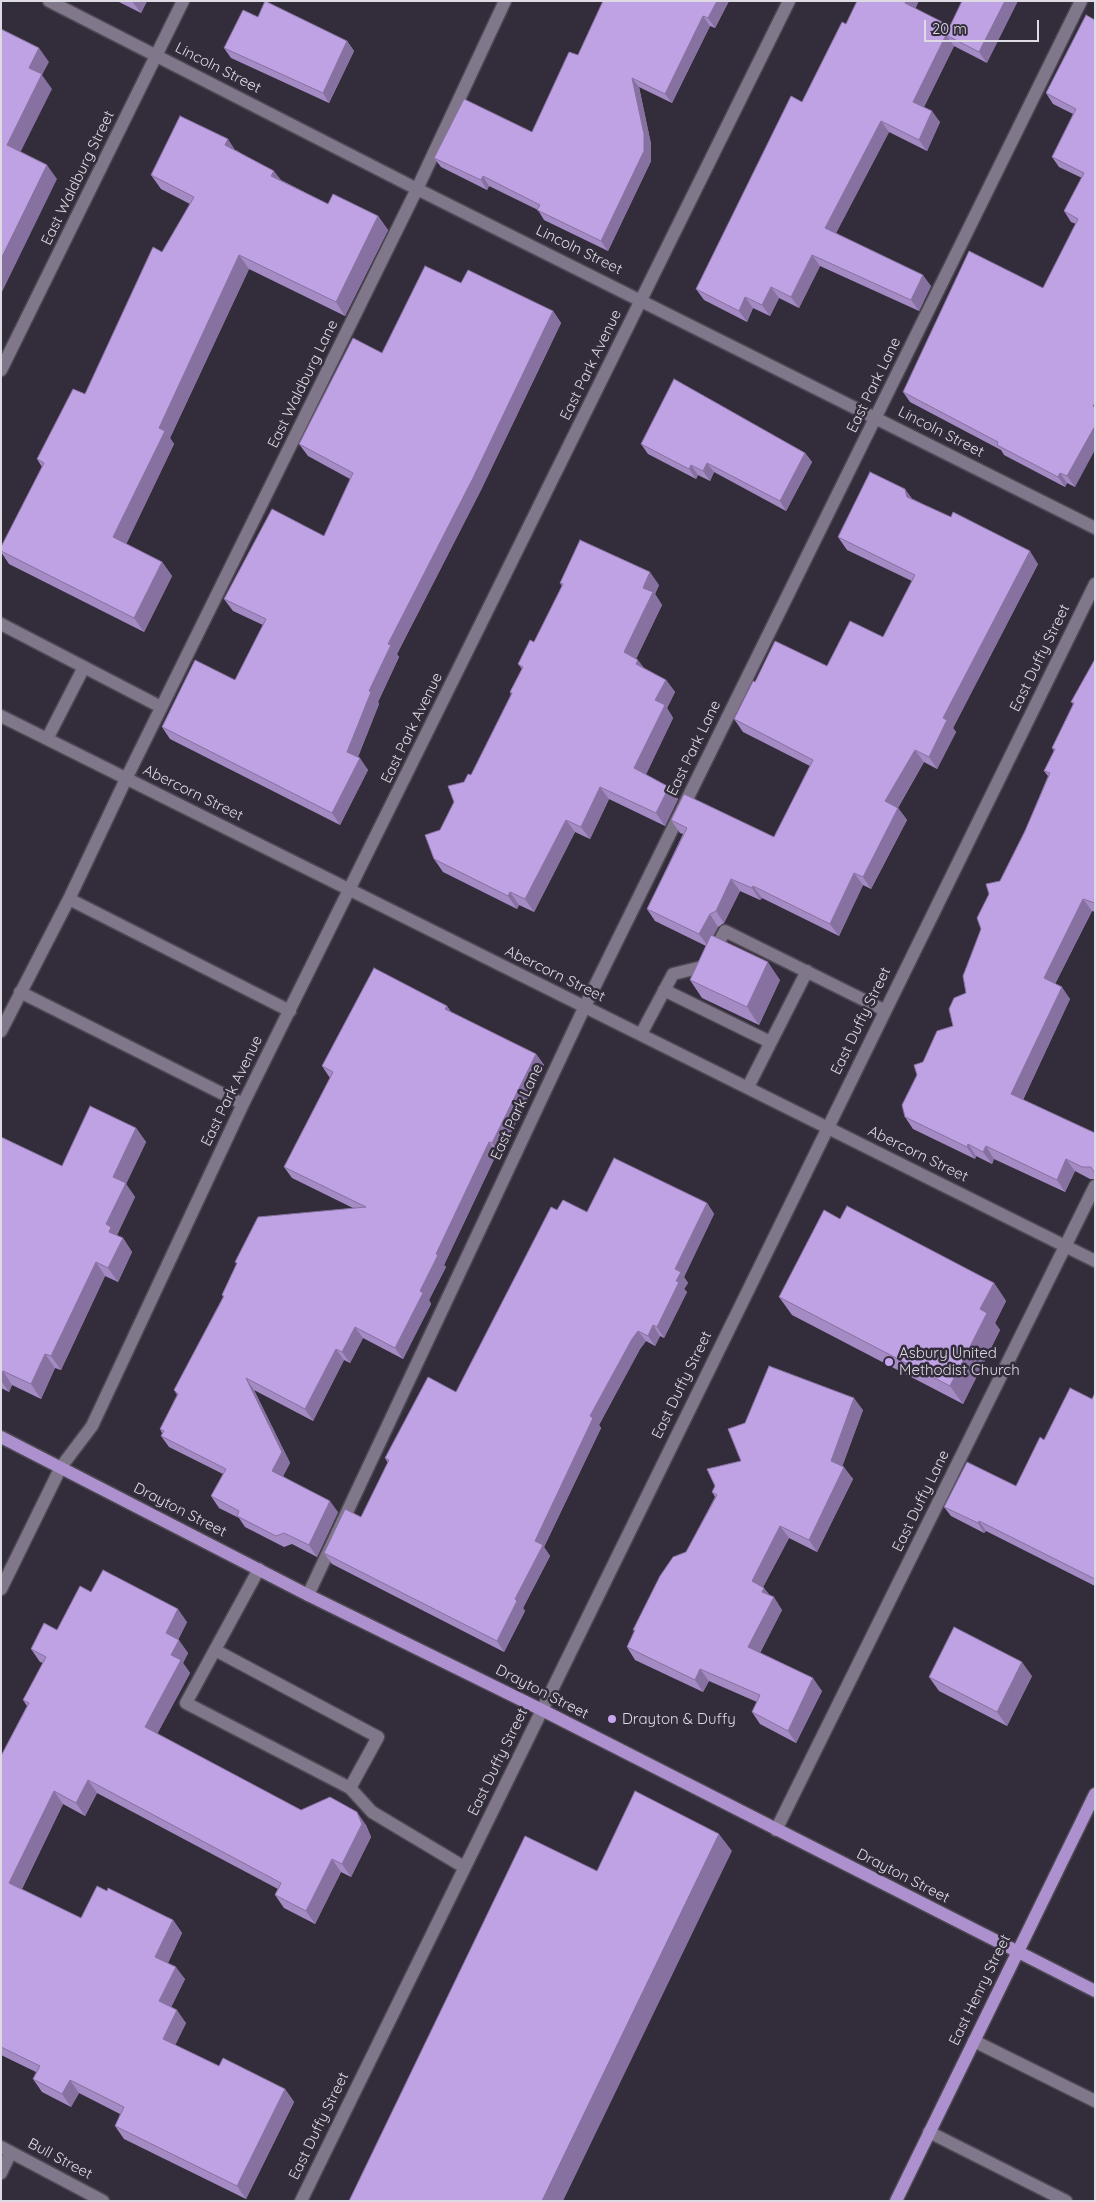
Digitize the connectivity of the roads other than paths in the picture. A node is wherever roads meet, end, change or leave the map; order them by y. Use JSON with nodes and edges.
{"nodes":[{"id":1,"x":50,"y":1,"type":"edge"},
{"id":2,"x":183,"y":1,"type":"edge"},
{"id":3,"x":505,"y":1,"type":"edge"},
{"id":4,"x":789,"y":1,"type":"edge"},
{"id":5,"x":1081,"y":1,"type":"edge"},
{"id":6,"x":157,"y":55,"type":"junction"},
{"id":7,"x":417,"y":189,"type":"junction"},
{"id":8,"x":642,"y":299,"type":"junction"},
{"id":9,"x":1,"y":370,"type":"edge"},
{"id":10,"x":876,"y":417,"type":"junction"},
{"id":11,"x":1095,"y":528,"type":"edge"},
{"id":12,"x":1095,"y":584,"type":"edge"},
{"id":13,"x":1,"y":624,"type":"edge"},
{"id":14,"x":84,"y":667,"type":"junction"},
{"id":15,"x":161,"y":707,"type":"junction"},
{"id":16,"x":1,"y":716,"type":"edge"},
{"id":17,"x":47,"y":739,"type":"junction"},
{"id":18,"x":126,"y":778,"type":"junction"},
{"id":19,"x":351,"y":890,"type":"junction"},
{"id":20,"x":69,"y":899,"type":"junction"},
{"id":21,"x":806,"y":971,"type":"junction"},
{"id":22,"x":664,"y":990,"type":"junction"},
{"id":23,"x":20,"y":992,"type":"junction"},
{"id":24,"x":585,"y":1006,"type":"junction"},
{"id":25,"x":884,"y":1010,"type":"junction"},
{"id":26,"x":290,"y":1011,"type":"junction"},
{"id":27,"x":1,"y":1031,"type":"edge"},
{"id":28,"x":641,"y":1034,"type":"junction"},
{"id":29,"x":770,"y":1042,"type":"junction"},
{"id":30,"x":748,"y":1087,"type":"junction"},
{"id":31,"x":243,"y":1104,"type":"junction"},
{"id":32,"x":827,"y":1126,"type":"junction"},
{"id":33,"x":1095,"y":1186,"type":"edge"},
{"id":34,"x":1066,"y":1245,"type":"junction"},
{"id":35,"x":1095,"y":1261,"type":"edge"},
{"id":36,"x":1,"y":1437,"type":"edge"},
{"id":37,"x":61,"y":1467,"type":"junction"},
{"id":38,"x":259,"y":1569,"type":"junction"},
{"id":39,"x":1,"y":1589,"type":"edge"},
{"id":40,"x":308,"y":1595,"type":"junction"},
{"id":41,"x":215,"y":1650,"type":"junction"},
{"id":42,"x":542,"y":1710,"type":"junction"},
{"id":43,"x":350,"y":1788,"type":"junction"},
{"id":44,"x":1095,"y":1794,"type":"edge"},
{"id":45,"x":776,"y":1830,"type":"junction"},
{"id":46,"x":464,"y":1867,"type":"junction"},
{"id":47,"x":1016,"y":1951,"type":"junction"},
{"id":48,"x":1095,"y":1991,"type":"edge"},
{"id":49,"x":974,"y":2041,"type":"junction"},
{"id":50,"x":1095,"y":2101,"type":"edge"},
{"id":51,"x":929,"y":2132,"type":"junction"},
{"id":52,"x":6,"y":2149,"type":"edge"},
{"id":53,"x":1,"y":2173,"type":"edge"},
{"id":54,"x":104,"y":2201,"type":"edge"},
{"id":55,"x":301,"y":2201,"type":"edge"},
{"id":56,"x":896,"y":2201,"type":"edge"},
{"id":57,"x":1066,"y":2201,"type":"edge"}],
"edges":[{"from":1,"to":6,"type":"street","name":"Lincoln Street"},
{"from":2,"to":6,"type":"street","name":"East Waldburg Street"},
{"from":3,"to":7,"type":"street","name":"East Waldburg Lane"},
{"from":4,"to":8,"type":"street","name":"East Park Avenue"},
{"from":5,"to":10,"type":"street","name":"East Park Lane"},
{"from":6,"to":7,"type":"street","name":"Lincoln Street"},
{"from":6,"to":9,"type":"street","name":"East Waldburg Street"},
{"from":7,"to":8,"type":"street","name":"Lincoln Street"},
{"from":7,"to":15,"type":"street","name":"East Waldburg Lane"},
{"from":8,"to":10,"type":"street","name":"Lincoln Street"},
{"from":8,"to":19,"type":"street","name":"East Park Avenue"},
{"from":10,"to":11,"type":"street","name":"Lincoln Street"},
{"from":10,"to":24,"type":"street","name":"East Park Lane"},
{"from":12,"to":25,"type":"street","name":"East Duffy Street"},
{"from":13,"to":14,"type":"street"},
{"from":14,"to":15,"type":"street"},
{"from":14,"to":17,"type":"street"},
{"from":15,"to":18,"type":"street","name":"East Waldburg Lane"},
{"from":16,"to":17,"type":"street","name":"Abercorn Street"},
{"from":17,"to":18,"type":"street","name":"Abercorn Street"},
{"from":18,"to":19,"type":"street","name":"Abercorn Street"},
{"from":18,"to":20,"type":"street","name":"East Waldburg Lane"},
{"from":19,"to":24,"type":"street","name":"Abercorn Street"},
{"from":19,"to":26,"type":"street","name":"East Park Avenue"},
{"from":20,"to":23,"type":"street","name":"East Waldburg Lane"},
{"from":20,"to":26,"type":"street"},
{"from":21,"to":22,"type":"street"},
{"from":21,"to":25,"type":"street"},
{"from":21,"to":29,"type":"street"},
{"from":22,"to":28,"type":"street"},
{"from":22,"to":29,"type":"street"},
{"from":23,"to":27,"type":"street","name":"East Waldburg Lane"},
{"from":23,"to":31,"type":"street"},
{"from":24,"to":28,"type":"street","name":"Abercorn Street"},
{"from":24,"to":40,"type":"street","name":"East Park Lane"},
{"from":25,"to":32,"type":"street","name":"East Duffy Street"},
{"from":26,"to":31,"type":"street","name":"East Park Avenue"},
{"from":28,"to":30,"type":"street","name":"Abercorn Street"},
{"from":29,"to":30,"type":"street"},
{"from":30,"to":32,"type":"street","name":"Abercorn Street"},
{"from":31,"to":37,"type":"street","name":"East Park Avenue"},
{"from":32,"to":34,"type":"street","name":"Abercorn Street"},
{"from":32,"to":42,"type":"street","name":"East Duffy Street"},
{"from":33,"to":34,"type":"street","name":"East Duffy Lane"},
{"from":34,"to":35,"type":"street","name":"Abercorn Street"},
{"from":34,"to":45,"type":"street","name":"East Duffy Lane"},
{"from":36,"to":37,"type":"main road","name":"Drayton Street"},
{"from":37,"to":38,"type":"main road","name":"Drayton Street"},
{"from":37,"to":39,"type":"street","name":"East Park Avenue"},
{"from":38,"to":40,"type":"main road","name":"Drayton Street"},
{"from":38,"to":41,"type":"street"},
{"from":40,"to":42,"type":"main road","name":"Drayton Street"},
{"from":41,"to":43,"type":"street"},
{"from":41,"to":43,"type":"street"},
{"from":42,"to":45,"type":"main road","name":"Drayton Street"},
{"from":42,"to":46,"type":"street","name":"East Duffy Street"},
{"from":43,"to":46,"type":"street"},
{"from":44,"to":47,"type":"main road","name":"East Henry Street"},
{"from":45,"to":47,"type":"main road","name":"Drayton Street"},
{"from":46,"to":55,"type":"street","name":"East Duffy Street"},
{"from":47,"to":48,"type":"main road","name":"Drayton Street"},
{"from":47,"to":49,"type":"main road","name":"East Henry Street"},
{"from":49,"to":50,"type":"street"},
{"from":49,"to":51,"type":"main road","name":"East Henry Street"},
{"from":51,"to":56,"type":"main road","name":"East Henry Street"},
{"from":51,"to":57,"type":"street"},
{"from":52,"to":53,"type":"street"},
{"from":52,"to":54,"type":"street","name":"Bull Street"}]}
